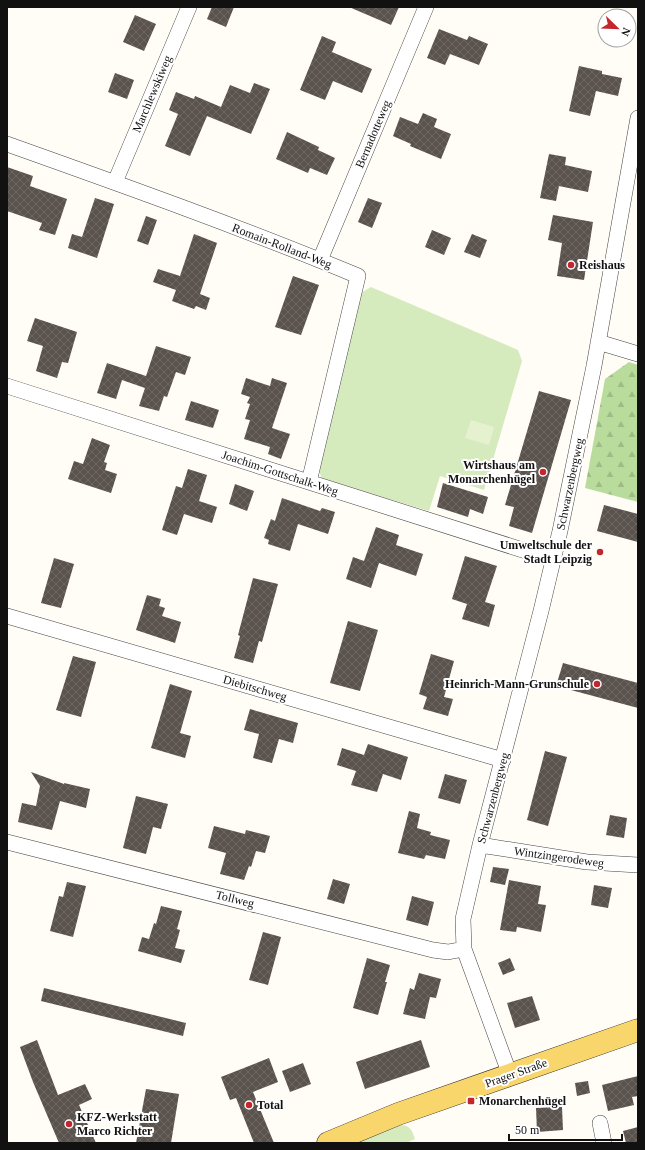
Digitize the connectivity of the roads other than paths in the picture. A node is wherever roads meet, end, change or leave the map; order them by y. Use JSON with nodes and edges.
{"nodes":[{"id":1,"x":188,"y":7,"type":"edge"},
{"id":2,"x":426,"y":7,"type":"edge"},
{"id":3,"x":638,"y":118,"type":"edge"},
{"id":4,"x":7,"y":144,"type":"edge"},
{"id":5,"x":115,"y":182,"type":"junction"},
{"id":6,"x":320,"y":260,"type":"junction"},
{"id":7,"x":598,"y":342,"type":"junction"},
{"id":8,"x":638,"y":354,"type":"edge"},
{"id":9,"x":7,"y":386,"type":"edge"},
{"id":10,"x":309,"y":482,"type":"junction"},
{"id":11,"x":554,"y":560,"type":"junction"},
{"id":12,"x":7,"y":616,"type":"edge"},
{"id":13,"x":502,"y":760,"type":"junction"},
{"id":14,"x":7,"y":842,"type":"edge"},
{"id":15,"x":480,"y":845,"type":"junction"},
{"id":16,"x":638,"y":865,"type":"edge"},
{"id":17,"x":464,"y":949,"type":"junction"},
{"id":18,"x":638,"y":1030,"type":"edge"},
{"id":19,"x":510,"y":1075,"type":"junction"},
{"id":20,"x":600,"y":1123,"type":"dead end"},
{"id":21,"x":328,"y":1143,"type":"edge"},
{"id":22,"x":604,"y":1143,"type":"edge"}],
"edges":[{"from":1,"to":5,"type":"street","name":"Marchlewskiweg"},
{"from":2,"to":6,"type":"street","name":"Bernadotteweg"},
{"from":3,"to":7,"type":"street","name":"Schwarzenbergweg"},
{"from":4,"to":5,"type":"street","name":"Romain-Rolland-Weg"},
{"from":5,"to":6,"type":"street","name":"Romain-Rolland-Weg"},
{"from":6,"to":10,"type":"street","name":"Romain-Rolland-Weg"},
{"from":7,"to":8,"type":"street"},
{"from":7,"to":11,"type":"street","name":"Schwarzenbergweg"},
{"from":9,"to":10,"type":"street","name":"Joachim-Gottschalk-Weg"},
{"from":10,"to":11,"type":"street","name":"Joachim-Gottschalk-Weg"},
{"from":11,"to":13,"type":"street","name":"Schwarzenbergweg"},
{"from":12,"to":13,"type":"street","name":"Diebitschweg"},
{"from":13,"to":15,"type":"street","name":"Schwarzenbergweg"},
{"from":14,"to":17,"type":"street","name":"Tollweg"},
{"from":15,"to":16,"type":"street","name":"Wintzingerodeweg"},
{"from":15,"to":17,"type":"street","name":"Schwarzenbergweg"},
{"from":17,"to":19,"type":"street","name":"Schwarzenbergweg"},
{"from":18,"to":19,"type":"main road","name":"Prager Straße"},
{"from":19,"to":21,"type":"main road","name":"Prager Straße"},
{"from":20,"to":22,"type":"street"}]}
